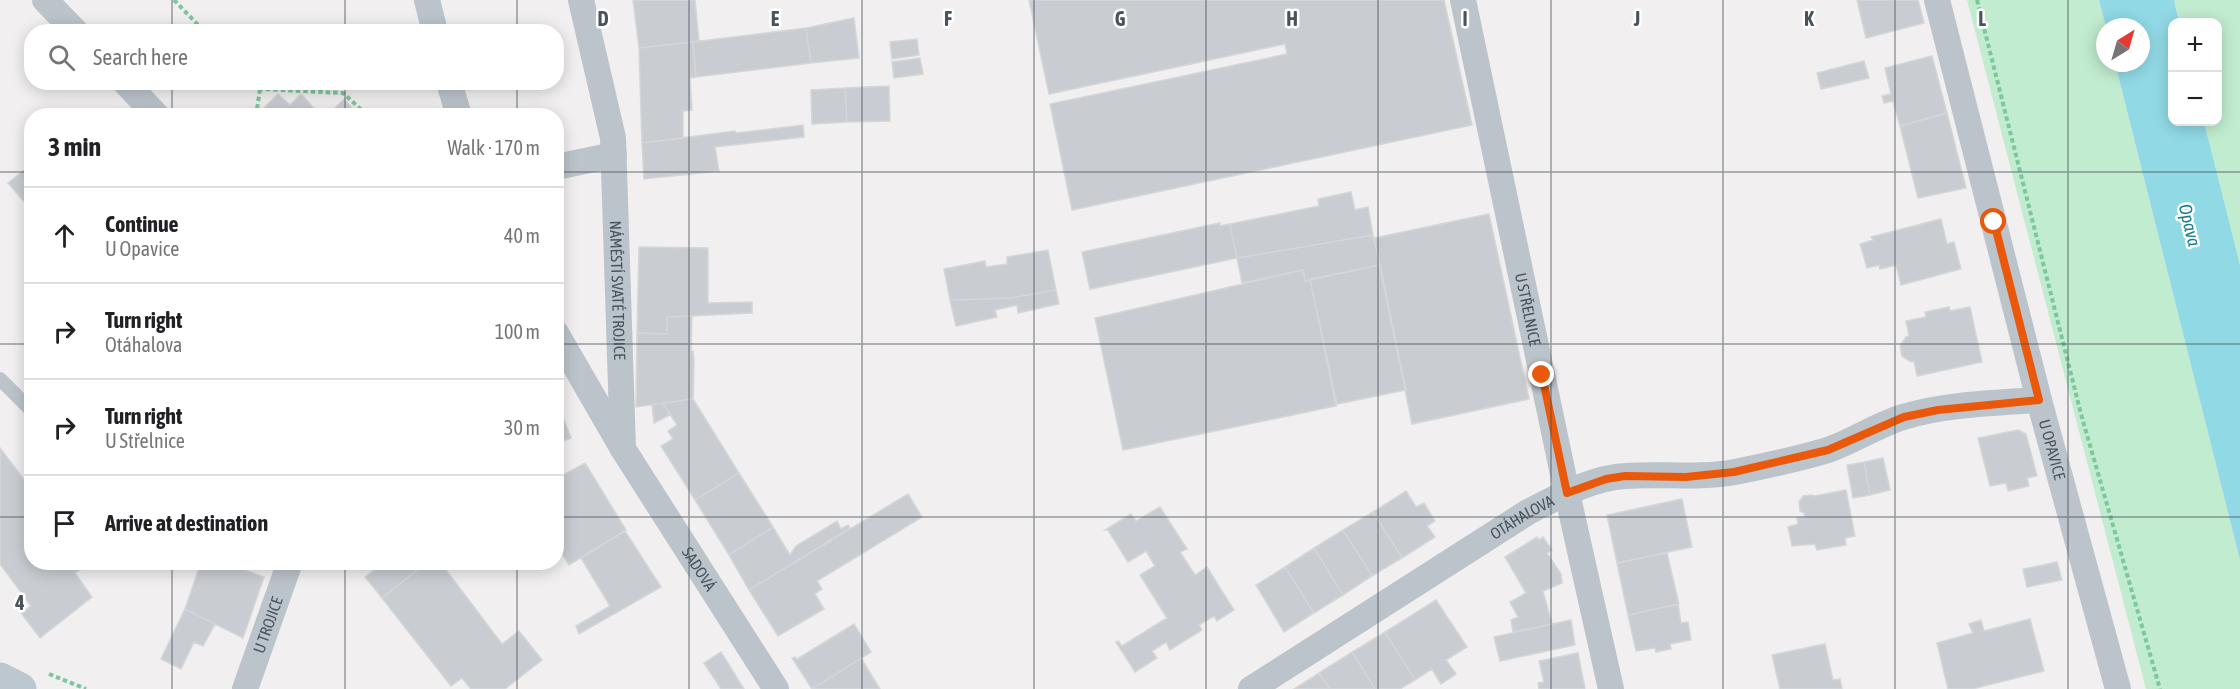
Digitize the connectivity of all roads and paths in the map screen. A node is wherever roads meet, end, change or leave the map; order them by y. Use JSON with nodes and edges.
{"nodes":[{"id":1,"x":45,"y":0,"type":"edge"},
{"id":2,"x":174,"y":0,"type":"edge"},
{"id":3,"x":427,"y":0,"type":"edge"},
{"id":4,"x":581,"y":0,"type":"edge"},
{"id":5,"x":1463,"y":0,"type":"edge"},
{"id":6,"x":1937,"y":0,"type":"edge"},
{"id":7,"x":1977,"y":0,"type":"edge"},
{"id":8,"x":68,"y":24,"type":"edge"},
{"id":9,"x":197,"y":24,"type":"edge"},
{"id":10,"x":433,"y":24,"type":"edge"},
{"id":11,"x":132,"y":90,"type":"edge"},
{"id":12,"x":260,"y":90,"type":"edge"},
{"id":13,"x":281,"y":90,"type":"edge"},
{"id":14,"x":451,"y":90,"type":"edge"},
{"id":15,"x":149,"y":108,"type":"edge"},
{"id":16,"x":257,"y":108,"type":"edge"},
{"id":17,"x":359,"y":108,"type":"edge"},
{"id":18,"x":457,"y":108,"type":"edge"},
{"id":19,"x":614,"y":156,"type":"junction"},
{"id":20,"x":564,"y":165,"type":"edge"},
{"id":21,"x":564,"y":347,"type":"edge"},
{"id":22,"x":0,"y":379,"type":"edge"},
{"id":23,"x":2039,"y":400,"type":"junction"},
{"id":24,"x":24,"y":403,"type":"edge"},
{"id":25,"x":623,"y":449,"type":"junction"},
{"id":26,"x":1567,"y":493,"type":"junction"},
{"id":27,"x":287,"y":570,"type":"edge"},
{"id":28,"x":0,"y":679,"type":"edge"},
{"id":29,"x":20,"y":689,"type":"edge"},
{"id":30,"x":245,"y":689,"type":"edge"},
{"id":31,"x":776,"y":689,"type":"edge"},
{"id":32,"x":1251,"y":689,"type":"edge"},
{"id":33,"x":1611,"y":689,"type":"edge"},
{"id":34,"x":2118,"y":689,"type":"edge"},
{"id":35,"x":2160,"y":689,"type":"edge"}],
"edges":[{"from":1,"to":8,"type":"street"},
{"from":2,"to":9,"type":"path"},
{"from":3,"to":10,"type":"street"},
{"from":4,"to":19,"type":"street","name":"NÁMĚSTÍ SVATÉ TROJICE"},
{"from":5,"to":26,"type":"street","name":"U STŘELNICE"},
{"from":6,"to":23,"type":"street","name":"U OPAVICE"},
{"from":7,"to":35,"type":"path"},
{"from":11,"to":15,"type":"street"},
{"from":12,"to":16,"type":"path"},
{"from":13,"to":17,"type":"path"},
{"from":14,"to":18,"type":"street"},
{"from":19,"to":20,"type":"street"},
{"from":19,"to":25,"type":"street","name":"NÁMĚSTÍ SVATÉ TROJICE"},
{"from":21,"to":25,"type":"street"},
{"from":22,"to":24,"type":"lane"},
{"from":23,"to":26,"type":"street","name":"OTÁHALOVA"},
{"from":23,"to":34,"type":"street","name":"U OPAVICE"},
{"from":25,"to":31,"type":"street","name":"SADOVÁ"},
{"from":26,"to":32,"type":"street","name":"OTÁHALOVA"},
{"from":26,"to":33,"type":"street","name":"U STŘELNICE"},
{"from":27,"to":30,"type":"street","name":"U TROJICE"},
{"from":28,"to":29,"type":"street"}]}
